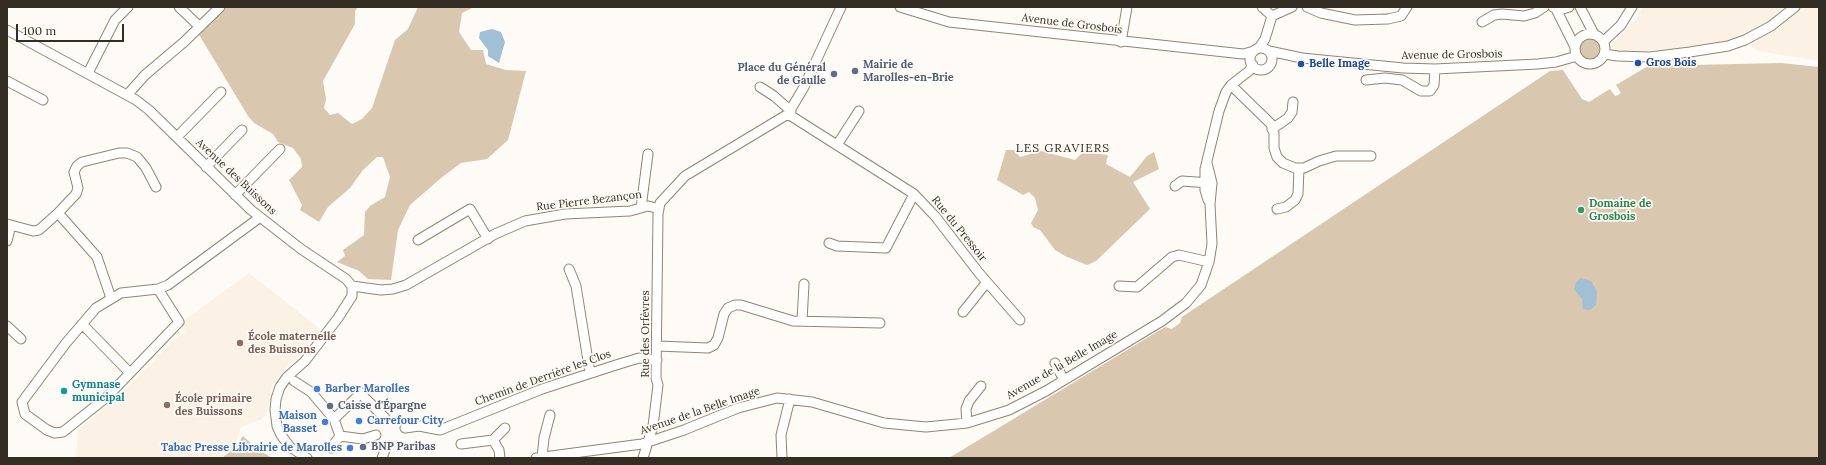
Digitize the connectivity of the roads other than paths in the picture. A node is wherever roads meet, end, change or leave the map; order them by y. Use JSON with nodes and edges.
{"nodes":[{"id":1,"x":128,"y":7,"type":"edge"},
{"id":2,"x":179,"y":7,"type":"edge"},
{"id":3,"x":220,"y":7,"type":"edge"},
{"id":4,"x":841,"y":7,"type":"edge"},
{"id":5,"x":900,"y":7,"type":"edge"},
{"id":6,"x":1128,"y":7,"type":"edge"},
{"id":7,"x":1262,"y":7,"type":"edge"},
{"id":8,"x":1292,"y":7,"type":"edge"},
{"id":9,"x":1307,"y":7,"type":"edge"},
{"id":10,"x":1407,"y":7,"type":"edge"},
{"id":11,"x":1544,"y":7,"type":"edge"},
{"id":12,"x":1569,"y":7,"type":"edge"},
{"id":13,"x":1580,"y":7,"type":"edge"},
{"id":14,"x":1632,"y":7,"type":"edge"},
{"id":15,"x":1795,"y":7,"type":"edge"},
{"id":16,"x":1554,"y":8,"type":"edge"},
{"id":17,"x":1272,"y":16,"type":"junction"},
{"id":18,"x":1482,"y":22,"type":"dead end"},
{"id":19,"x":200,"y":27,"type":"junction"},
{"id":20,"x":7,"y":30,"type":"edge"},
{"id":21,"x":1594,"y":34,"type":"junction"},
{"id":22,"x":1604,"y":41,"type":"junction"},
{"id":23,"x":1121,"y":42,"type":"junction"},
{"id":24,"x":1575,"y":47,"type":"junction"},
{"id":25,"x":1263,"y":48,"type":"junction"},
{"id":26,"x":1243,"y":54,"type":"junction"},
{"id":27,"x":1605,"y":54,"type":"junction"},
{"id":28,"x":1577,"y":56,"type":"junction"},
{"id":29,"x":1650,"y":56,"type":"junction"},
{"id":30,"x":1302,"y":58,"type":"junction"},
{"id":31,"x":1599,"y":62,"type":"junction"},
{"id":32,"x":1252,"y":63,"type":"junction"},
{"id":33,"x":1271,"y":63,"type":"junction"},
{"id":34,"x":1435,"y":69,"type":"junction"},
{"id":35,"x":1262,"y":70,"type":"junction"},
{"id":36,"x":88,"y":73,"type":"junction"},
{"id":37,"x":1366,"y":80,"type":"dead end"},
{"id":38,"x":7,"y":81,"type":"edge"},
{"id":39,"x":760,"y":87,"type":"dead end"},
{"id":40,"x":1233,"y":87,"type":"junction"},
{"id":41,"x":221,"y":92,"type":"dead end"},
{"id":42,"x":128,"y":94,"type":"junction"},
{"id":43,"x":43,"y":100,"type":"dead end"},
{"id":44,"x":1293,"y":102,"type":"dead end"},
{"id":45,"x":859,"y":111,"type":"dead end"},
{"id":46,"x":789,"y":112,"type":"junction"},
{"id":47,"x":1272,"y":129,"type":"junction"},
{"id":48,"x":242,"y":130,"type":"dead end"},
{"id":49,"x":177,"y":137,"type":"junction"},
{"id":50,"x":837,"y":145,"type":"junction"},
{"id":51,"x":280,"y":149,"type":"dead end"},
{"id":52,"x":648,"y":154,"type":"dead end"},
{"id":53,"x":1371,"y":156,"type":"dead end"},
{"id":54,"x":206,"y":166,"type":"junction"},
{"id":55,"x":1299,"y":168,"type":"junction"},
{"id":56,"x":1208,"y":183,"type":"junction"},
{"id":57,"x":1175,"y":186,"type":"dead end"},
{"id":58,"x":156,"y":187,"type":"dead end"},
{"id":59,"x":914,"y":194,"type":"junction"},
{"id":60,"x":235,"y":195,"type":"junction"},
{"id":61,"x":641,"y":208,"type":"junction"},
{"id":62,"x":659,"y":209,"type":"junction"},
{"id":63,"x":1277,"y":209,"type":"dead end"},
{"id":64,"x":58,"y":213,"type":"junction"},
{"id":65,"x":259,"y":218,"type":"junction"},
{"id":66,"x":9,"y":225,"type":"edge"},
{"id":67,"x":488,"y":239,"type":"junction"},
{"id":68,"x":418,"y":240,"type":"dead end"},
{"id":69,"x":7,"y":241,"type":"edge"},
{"id":70,"x":829,"y":243,"type":"dead end"},
{"id":71,"x":1209,"y":262,"type":"junction"},
{"id":72,"x":569,"y":269,"type":"dead end"},
{"id":73,"x":987,"y":282,"type":"junction"},
{"id":74,"x":804,"y":284,"type":"dead end"},
{"id":75,"x":352,"y":286,"type":"junction"},
{"id":76,"x":1119,"y":286,"type":"dead end"},
{"id":77,"x":158,"y":288,"type":"junction"},
{"id":78,"x":111,"y":298,"type":"junction"},
{"id":79,"x":963,"y":312,"type":"dead end"},
{"id":80,"x":1020,"y":320,"type":"dead end"},
{"id":81,"x":802,"y":321,"type":"junction"},
{"id":82,"x":880,"y":323,"type":"dead end"},
{"id":83,"x":82,"y":324,"type":"junction"},
{"id":84,"x":7,"y":326,"type":"edge"},
{"id":85,"x":21,"y":339,"type":"dead end"},
{"id":86,"x":657,"y":346,"type":"junction"},
{"id":87,"x":657,"y":360,"type":"junction"},
{"id":88,"x":1055,"y":363,"type":"dead end"},
{"id":89,"x":130,"y":373,"type":"junction"},
{"id":90,"x":590,"y":373,"type":"junction"},
{"id":91,"x":1064,"y":380,"type":"junction"},
{"id":92,"x":294,"y":382,"type":"dead end"},
{"id":93,"x":981,"y":386,"type":"dead end"},
{"id":94,"x":790,"y":399,"type":"junction"},
{"id":95,"x":550,"y":415,"type":"dead end"},
{"id":96,"x":385,"y":418,"type":"dead end"},
{"id":97,"x":334,"y":419,"type":"junction"},
{"id":98,"x":967,"y":424,"type":"junction"},
{"id":99,"x":405,"y":428,"type":"dead end"},
{"id":100,"x":505,"y":428,"type":"dead end"},
{"id":101,"x":376,"y":435,"type":"dead end"},
{"id":102,"x":340,"y":436,"type":"junction"},
{"id":103,"x":493,"y":440,"type":"junction"},
{"id":104,"x":647,"y":442,"type":"junction"},
{"id":105,"x":461,"y":444,"type":"dead end"},
{"id":106,"x":386,"y":447,"type":"dead end"},
{"id":107,"x":331,"y":448,"type":"dead end"},
{"id":108,"x":539,"y":457,"type":"edge"},
{"id":109,"x":306,"y":458,"type":"edge"},
{"id":110,"x":382,"y":458,"type":"edge"},
{"id":111,"x":500,"y":458,"type":"edge"},
{"id":112,"x":643,"y":458,"type":"edge"},
{"id":113,"x":782,"y":458,"type":"edge"}],
"edges":[{"from":1,"to":36,"type":"street"},
{"from":2,"to":19,"type":"street"},
{"from":3,"to":19,"type":"street"},
{"from":4,"to":46,"type":"street"},
{"from":5,"to":23,"type":"street","name":"Avenue de Grosbois"},
{"from":6,"to":23,"type":"street"},
{"from":7,"to":17,"type":"street"},
{"from":8,"to":17,"type":"street"},
{"from":9,"to":10,"type":"street"},
{"from":11,"to":18,"type":"street"},
{"from":12,"to":16,"type":"street"},
{"from":13,"to":21,"type":"street"},
{"from":14,"to":22,"type":"street"},
{"from":15,"to":29,"type":"street"},
{"from":16,"to":24,"type":"street"},
{"from":17,"to":25,"type":"street"},
{"from":19,"to":42,"type":"street"},
{"from":20,"to":36,"type":"street","name":"Avenue des Buissons"},
{"from":21,"to":22,"type":"street"},
{"from":21,"to":24,"type":"street"},
{"from":22,"to":27,"type":"street"},
{"from":23,"to":26,"type":"street","name":"Avenue de Grosbois"},
{"from":24,"to":28,"type":"street"},
{"from":25,"to":26,"type":"street","name":"Avenue de Grosbois"},
{"from":25,"to":30,"type":"street","name":"Avenue de Grosbois"},
{"from":25,"to":32,"type":"street"},
{"from":25,"to":33,"type":"street"},
{"from":26,"to":32,"type":"street"},
{"from":27,"to":29,"type":"street"},
{"from":27,"to":31,"type":"street"},
{"from":28,"to":31,"type":"street"},
{"from":28,"to":34,"type":"street","name":"Avenue de Grosbois"},
{"from":29,"to":31,"type":"street"},
{"from":30,"to":33,"type":"street","name":"Avenue de Grosbois"},
{"from":30,"to":34,"type":"street","name":"Avenue de Grosbois"},
{"from":32,"to":35,"type":"street"},
{"from":32,"to":40,"type":"street","name":"Avenue de la Belle Image"},
{"from":33,"to":35,"type":"street"},
{"from":34,"to":37,"type":"street"},
{"from":35,"to":40,"type":"street","name":"Avenue de la Belle Image"},
{"from":36,"to":42,"type":"street","name":"Avenue des Buissons"},
{"from":38,"to":43,"type":"street"},
{"from":39,"to":46,"type":"street","name":"Rue du Pressoir"},
{"from":40,"to":47,"type":"street"},
{"from":40,"to":56,"type":"street","name":"Avenue de la Belle Image"},
{"from":41,"to":49,"type":"street"},
{"from":42,"to":49,"type":"street","name":"Avenue des Buissons"},
{"from":44,"to":47,"type":"street"},
{"from":45,"to":50,"type":"street"},
{"from":46,"to":50,"type":"street","name":"Rue du Pressoir"},
{"from":46,"to":62,"type":"street"},
{"from":47,"to":55,"type":"street"},
{"from":48,"to":54,"type":"street"},
{"from":49,"to":54,"type":"street","name":"Avenue des Buissons"},
{"from":50,"to":59,"type":"street","name":"Rue du Pressoir"},
{"from":51,"to":60,"type":"street"},
{"from":52,"to":61,"type":"street"},
{"from":53,"to":55,"type":"street"},
{"from":54,"to":60,"type":"street","name":"Avenue des Buissons"},
{"from":55,"to":63,"type":"street"},
{"from":56,"to":57,"type":"street"},
{"from":56,"to":71,"type":"street","name":"Avenue de la Belle Image"},
{"from":58,"to":64,"type":"street"},
{"from":59,"to":70,"type":"street"},
{"from":59,"to":73,"type":"street","name":"Rue du Pressoir"},
{"from":60,"to":65,"type":"street","name":"Avenue des Buissons"},
{"from":61,"to":62,"type":"street","name":"Rue Pierre Bezançon"},
{"from":61,"to":67,"type":"street","name":"Rue Pierre Bezançon"},
{"from":62,"to":86,"type":"street","name":"Rue des Orfèvres"},
{"from":64,"to":66,"type":"street"},
{"from":64,"to":78,"type":"street"},
{"from":65,"to":75,"type":"street","name":"Avenue des Buissons"},
{"from":65,"to":77,"type":"street"},
{"from":66,"to":69,"type":"street"},
{"from":67,"to":68,"type":"street"},
{"from":67,"to":75,"type":"street","name":"Rue Pierre Bezançon"},
{"from":71,"to":76,"type":"street"},
{"from":71,"to":91,"type":"street","name":"Avenue de la Belle Image"},
{"from":72,"to":90,"type":"street"},
{"from":73,"to":79,"type":"street"},
{"from":73,"to":80,"type":"street","name":"Rue du Pressoir"},
{"from":74,"to":81,"type":"street"},
{"from":75,"to":109,"type":"street"},
{"from":77,"to":78,"type":"street"},
{"from":77,"to":89,"type":"street"},
{"from":78,"to":83,"type":"street"},
{"from":81,"to":82,"type":"street"},
{"from":81,"to":86,"type":"street"},
{"from":83,"to":89,"type":"street"},
{"from":83,"to":89,"type":"street"},
{"from":84,"to":85,"type":"street"},
{"from":86,"to":87,"type":"street","name":"Rue des Orfèvres"},
{"from":87,"to":90,"type":"street","name":"Chemin de Derrière les Clos"},
{"from":87,"to":104,"type":"street","name":"Rue des Orfèvres"},
{"from":88,"to":91,"type":"street"},
{"from":90,"to":99,"type":"street","name":"Chemin de Derrière les Clos"},
{"from":91,"to":98,"type":"street","name":"Avenue de la Belle Image"},
{"from":92,"to":97,"type":"street"},
{"from":93,"to":98,"type":"street"},
{"from":94,"to":98,"type":"street","name":"Avenue de la Belle Image"},
{"from":94,"to":104,"type":"street","name":"Avenue de la Belle Image"},
{"from":94,"to":113,"type":"street"},
{"from":95,"to":108,"type":"street"},
{"from":96,"to":97,"type":"street"},
{"from":97,"to":102,"type":"street"},
{"from":100,"to":103,"type":"street"},
{"from":101,"to":102,"type":"street"},
{"from":102,"to":107,"type":"street"},
{"from":103,"to":105,"type":"street"},
{"from":103,"to":111,"type":"street"},
{"from":104,"to":108,"type":"street","name":"Avenue de la Belle Image"},
{"from":104,"to":112,"type":"street","name":"Rue des Orfèvres"},
{"from":106,"to":110,"type":"street"}]}
